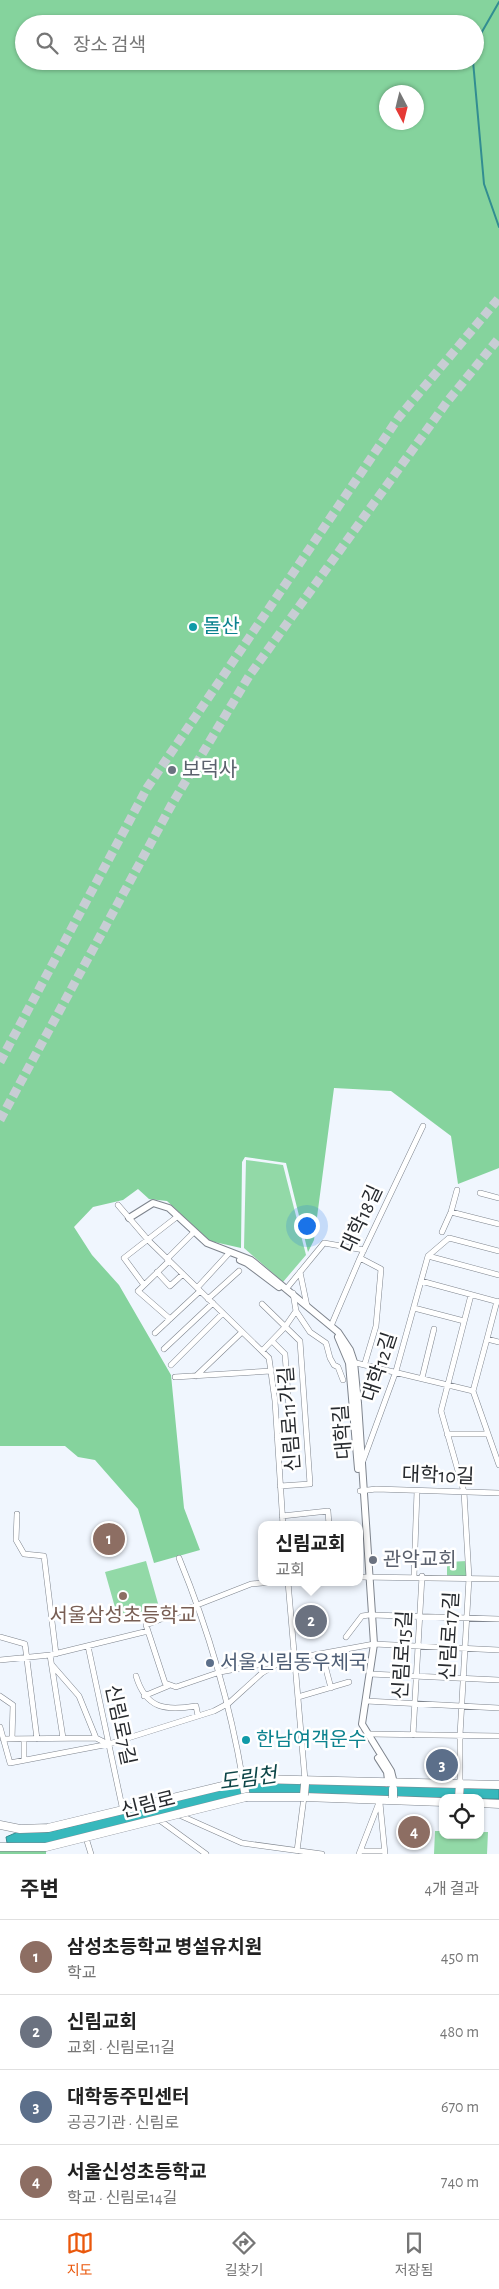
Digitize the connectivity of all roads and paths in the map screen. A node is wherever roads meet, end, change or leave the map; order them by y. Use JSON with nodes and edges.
{"nodes":[{"id":1,"x":423,"y":1126,"type":"dead end"},
{"id":2,"x":457,"y":1190,"type":"dead end"},
{"id":3,"x":480,"y":1193,"type":"dead end"},
{"id":4,"x":499,"y":1198,"type":"edge"},
{"id":5,"x":118,"y":1205,"type":"dead end"},
{"id":6,"x":451,"y":1212,"type":"junction"},
{"id":7,"x":176,"y":1217,"type":"junction"},
{"id":8,"x":130,"y":1220,"type":"junction"},
{"id":9,"x":499,"y":1224,"type":"edge"},
{"id":10,"x":442,"y":1232,"type":"dead end"},
{"id":11,"x":193,"y":1233,"type":"junction"},
{"id":12,"x":148,"y":1240,"type":"junction"},
{"id":13,"x":364,"y":1250,"type":"junction"},
{"id":14,"x":499,"y":1251,"type":"edge"},
{"id":15,"x":229,"y":1254,"type":"junction"},
{"id":16,"x":428,"y":1256,"type":"junction"},
{"id":17,"x":360,"y":1258,"type":"junction"},
{"id":18,"x":168,"y":1260,"type":"junction"},
{"id":19,"x":239,"y":1271,"type":"dead end"},
{"id":20,"x":158,"y":1272,"type":"junction"},
{"id":21,"x":300,"y":1272,"type":"junction"},
{"id":22,"x":183,"y":1274,"type":"junction"},
{"id":23,"x":499,"y":1275,"type":"edge"},
{"id":24,"x":421,"y":1281,"type":"junction"},
{"id":25,"x":144,"y":1285,"type":"junction"},
{"id":26,"x":287,"y":1288,"type":"junction"},
{"id":27,"x":198,"y":1289,"type":"junction"},
{"id":28,"x":471,"y":1295,"type":"junction"},
{"id":29,"x":293,"y":1296,"type":"junction"},
{"id":30,"x":210,"y":1301,"type":"junction"},
{"id":31,"x":498,"y":1302,"type":"edge"},
{"id":32,"x":262,"y":1304,"type":"dead end"},
{"id":33,"x":307,"y":1307,"type":"junction"},
{"id":34,"x":414,"y":1308,"type":"junction"},
{"id":35,"x":296,"y":1312,"type":"junction"},
{"id":36,"x":223,"y":1313,"type":"junction"},
{"id":37,"x":170,"y":1319,"type":"junction"},
{"id":38,"x":464,"y":1321,"type":"junction"},
{"id":39,"x":331,"y":1326,"type":"junction"},
{"id":40,"x":286,"y":1327,"type":"junction"},
{"id":41,"x":434,"y":1329,"type":"dead end"},
{"id":42,"x":242,"y":1332,"type":"junction"},
{"id":43,"x":154,"y":1333,"type":"dead end"},
{"id":44,"x":487,"y":1339,"type":"junction"},
{"id":45,"x":272,"y":1341,"type":"junction"},
{"id":46,"x":499,"y":1342,"type":"edge"},
{"id":47,"x":164,"y":1349,"type":"dead end"},
{"id":48,"x":262,"y":1351,"type":"junction"},
{"id":49,"x":352,"y":1362,"type":"junction"},
{"id":50,"x":365,"y":1364,"type":"junction"},
{"id":51,"x":171,"y":1365,"type":"dead end"},
{"id":52,"x":271,"y":1370,"type":"junction"},
{"id":53,"x":396,"y":1371,"type":"junction"},
{"id":54,"x":196,"y":1376,"type":"junction"},
{"id":55,"x":175,"y":1377,"type":"dead end"},
{"id":56,"x":422,"y":1378,"type":"junction"},
{"id":57,"x":343,"y":1380,"type":"dead end"},
{"id":58,"x":448,"y":1384,"type":"junction"},
{"id":59,"x":473,"y":1391,"type":"junction"},
{"id":60,"x":447,"y":1434,"type":"junction"},
{"id":61,"x":488,"y":1434,"type":"junction"},
{"id":62,"x":277,"y":1437,"type":"junction"},
{"id":63,"x":492,"y":1444,"type":"junction"},
{"id":64,"x":499,"y":1444,"type":"edge"},
{"id":65,"x":362,"y":1464,"type":"junction"},
{"id":66,"x":499,"y":1465,"type":"edge"},
{"id":67,"x":280,"y":1486,"type":"junction"},
{"id":68,"x":417,"y":1490,"type":"junction"},
{"id":69,"x":362,"y":1491,"type":"junction"},
{"id":70,"x":464,"y":1492,"type":"junction"},
{"id":71,"x":499,"y":1493,"type":"edge"},
{"id":72,"x":17,"y":1514,"type":"dead end"},
{"id":73,"x":282,"y":1516,"type":"junction"},
{"id":74,"x":283,"y":1521,"type":"edge"},
{"id":75,"x":329,"y":1521,"type":"edge"},
{"id":76,"x":179,"y":1558,"type":"dead end"},
{"id":77,"x":414,"y":1576,"type":"junction"},
{"id":78,"x":422,"y":1576,"type":"junction"},
{"id":79,"x":365,"y":1577,"type":"edge"},
{"id":80,"x":469,"y":1578,"type":"junction"},
{"id":81,"x":499,"y":1579,"type":"edge"},
{"id":82,"x":258,"y":1583,"type":"edge"},
{"id":83,"x":288,"y":1586,"type":"edge"},
{"id":84,"x":198,"y":1604,"type":"junction"},
{"id":85,"x":371,"y":1615,"type":"junction"},
{"id":86,"x":420,"y":1616,"type":"junction"},
{"id":87,"x":466,"y":1618,"type":"junction"},
{"id":88,"x":499,"y":1619,"type":"edge"},
{"id":89,"x":148,"y":1632,"type":"junction"},
{"id":90,"x":0,"y":1637,"type":"edge"},
{"id":91,"x":346,"y":1637,"type":"dead end"},
{"id":92,"x":372,"y":1644,"type":"junction"},
{"id":93,"x":88,"y":1646,"type":"junction"},
{"id":94,"x":418,"y":1646,"type":"junction"},
{"id":95,"x":465,"y":1648,"type":"junction"},
{"id":96,"x":499,"y":1650,"type":"edge"},
{"id":97,"x":322,"y":1654,"type":"junction"},
{"id":98,"x":53,"y":1655,"type":"junction"},
{"id":99,"x":27,"y":1658,"type":"junction"},
{"id":100,"x":294,"y":1659,"type":"junction"},
{"id":101,"x":0,"y":1660,"type":"edge"},
{"id":102,"x":52,"y":1666,"type":"junction"},
{"id":103,"x":220,"y":1672,"type":"junction"},
{"id":104,"x":370,"y":1674,"type":"junction"},
{"id":105,"x":136,"y":1676,"type":"dead end"},
{"id":106,"x":416,"y":1676,"type":"junction"},
{"id":107,"x":463,"y":1678,"type":"junction"},
{"id":108,"x":499,"y":1680,"type":"edge"},
{"id":109,"x":349,"y":1682,"type":"dead end"},
{"id":110,"x":168,"y":1686,"type":"junction"},
{"id":111,"x":331,"y":1688,"type":"junction"},
{"id":112,"x":0,"y":1696,"type":"edge"},
{"id":113,"x":144,"y":1696,"type":"junction"},
{"id":114,"x":298,"y":1697,"type":"junction"},
{"id":115,"x":366,"y":1701,"type":"junction"},
{"id":116,"x":229,"y":1703,"type":"junction"},
{"id":117,"x":415,"y":1704,"type":"junction"},
{"id":118,"x":462,"y":1706,"type":"junction"},
{"id":119,"x":499,"y":1708,"type":"edge"},
{"id":120,"x":198,"y":1716,"type":"junction"},
{"id":121,"x":0,"y":1727,"type":"edge"},
{"id":122,"x":369,"y":1734,"type":"junction"},
{"id":123,"x":413,"y":1735,"type":"junction"},
{"id":124,"x":460,"y":1736,"type":"junction"},
{"id":125,"x":499,"y":1736,"type":"edge"},
{"id":126,"x":63,"y":1738,"type":"junction"},
{"id":127,"x":96,"y":1738,"type":"junction"},
{"id":128,"x":3,"y":1739,"type":"junction"},
{"id":129,"x":12,"y":1739,"type":"junction"},
{"id":130,"x":24,"y":1739,"type":"junction"},
{"id":131,"x":37,"y":1739,"type":"junction"},
{"id":132,"x":109,"y":1744,"type":"junction"},
{"id":133,"x":24,"y":1760,"type":"junction"},
{"id":134,"x":243,"y":1781,"type":"junction"},
{"id":135,"x":305,"y":1782,"type":"junction"},
{"id":136,"x":460,"y":1782,"type":"junction"},
{"id":137,"x":390,"y":1783,"type":"junction"},
{"id":138,"x":499,"y":1785,"type":"edge"},
{"id":139,"x":459,"y":1794,"type":"edge"},
{"id":140,"x":304,"y":1796,"type":"junction"},
{"id":141,"x":246,"y":1797,"type":"junction"},
{"id":142,"x":393,"y":1798,"type":"junction"},
{"id":143,"x":380,"y":1800,"type":"junction"},
{"id":144,"x":439,"y":1802,"type":"edge"},
{"id":145,"x":484,"y":1804,"type":"edge"},
{"id":146,"x":499,"y":1804,"type":"edge"},
{"id":147,"x":123,"y":1811,"type":"junction"},
{"id":148,"x":176,"y":1814,"type":"junction"},
{"id":149,"x":158,"y":1819,"type":"junction"},
{"id":150,"x":0,"y":1826,"type":"edge"},
{"id":151,"x":127,"y":1827,"type":"junction"},
{"id":152,"x":86,"y":1838,"type":"junction"},
{"id":153,"x":0,"y":1847,"type":"edge"},
{"id":154,"x":297,"y":1851,"type":"junction"},
{"id":155,"x":361,"y":1852,"type":"edge"},
{"id":156,"x":385,"y":1852,"type":"edge"},
{"id":157,"x":91,"y":1854,"type":"edge"},
{"id":158,"x":206,"y":1854,"type":"edge"},
{"id":159,"x":322,"y":1854,"type":"edge"}],
"edges":[{"from":1,"to":13,"type":"street","name":"대학18길"},
{"from":2,"to":6,"type":"street"},
{"from":3,"to":4,"type":"street"},
{"from":5,"to":8,"type":"street"},
{"from":6,"to":9,"type":"street"},
{"from":6,"to":10,"type":"street"},
{"from":7,"to":8,"type":"street","name":"대학길"},
{"from":7,"to":11,"type":"street","name":"대학길"},
{"from":7,"to":12,"type":"street"},
{"from":8,"to":12,"type":"street"},
{"from":11,"to":15,"type":"street","name":"대학길"},
{"from":11,"to":18,"type":"street"},
{"from":12,"to":18,"type":"street"},
{"from":12,"to":25,"type":"street"},
{"from":13,"to":17,"type":"street","name":"대학18길"},
{"from":13,"to":21,"type":"street"},
{"from":14,"to":16,"type":"street"},
{"from":15,"to":26,"type":"street","name":"대학길"},
{"from":15,"to":27,"type":"street"},
{"from":15,"to":29,"type":"street"},
{"from":16,"to":23,"type":"street"},
{"from":16,"to":24,"type":"street","name":"대학12길"},
{"from":17,"to":39,"type":"street","name":"대학18길"},
{"from":17,"to":50,"type":"street"},
{"from":18,"to":20,"type":"street"},
{"from":18,"to":22,"type":"street"},
{"from":19,"to":30,"type":"street"},
{"from":20,"to":22,"type":"street"},
{"from":20,"to":25,"type":"street"},
{"from":21,"to":26,"type":"street"},
{"from":21,"to":33,"type":"street"},
{"from":22,"to":27,"type":"street"},
{"from":24,"to":28,"type":"street"},
{"from":24,"to":34,"type":"street","name":"대학12길"},
{"from":25,"to":37,"type":"street"},
{"from":26,"to":29,"type":"street","name":"대학길"},
{"from":27,"to":30,"type":"street"},
{"from":27,"to":37,"type":"street"},
{"from":28,"to":31,"type":"street"},
{"from":28,"to":38,"type":"street","name":"신림로17길"},
{"from":29,"to":33,"type":"street","name":"대학길"},
{"from":29,"to":35,"type":"street"},
{"from":30,"to":36,"type":"street"},
{"from":30,"to":47,"type":"street"},
{"from":31,"to":44,"type":"street"},
{"from":32,"to":40,"type":"street"},
{"from":33,"to":39,"type":"street","name":"대학길"},
{"from":33,"to":49,"type":"street"},
{"from":34,"to":38,"type":"street"},
{"from":34,"to":53,"type":"street","name":"대학12길"},
{"from":35,"to":40,"type":"street"},
{"from":35,"to":57,"type":"street"},
{"from":36,"to":42,"type":"street"},
{"from":36,"to":51,"type":"street"},
{"from":37,"to":43,"type":"street"},
{"from":38,"to":58,"type":"street","name":"신림로17길"},
{"from":39,"to":49,"type":"street","name":"대학길"},
{"from":40,"to":45,"type":"street"},
{"from":40,"to":67,"type":"street","name":"신림로11가길"},
{"from":41,"to":56,"type":"street"},
{"from":42,"to":48,"type":"street"},
{"from":42,"to":54,"type":"street"},
{"from":44,"to":46,"type":"street"},
{"from":44,"to":59,"type":"street"},
{"from":45,"to":48,"type":"street"},
{"from":45,"to":62,"type":"street"},
{"from":48,"to":52,"type":"street"},
{"from":49,"to":50,"type":"street"},
{"from":49,"to":65,"type":"street","name":"대학길"},
{"from":49,"to":69,"type":"street"},
{"from":50,"to":53,"type":"street"},
{"from":52,"to":54,"type":"street"},
{"from":52,"to":62,"type":"street"},
{"from":53,"to":56,"type":"street"},
{"from":53,"to":65,"type":"street","name":"대학12길"},
{"from":54,"to":55,"type":"street"},
{"from":56,"to":58,"type":"street"},
{"from":58,"to":59,"type":"street"},
{"from":58,"to":60,"type":"street","name":"신림로17길"},
{"from":59,"to":61,"type":"street"},
{"from":60,"to":61,"type":"street"},
{"from":60,"to":70,"type":"street","name":"신림로17길"},
{"from":61,"to":63,"type":"street"},
{"from":62,"to":67,"type":"street"},
{"from":63,"to":64,"type":"street"},
{"from":63,"to":66,"type":"street"},
{"from":65,"to":69,"type":"street","name":"대학길"},
{"from":67,"to":73,"type":"street"},
{"from":68,"to":69,"type":"street","name":"대학10길"},
{"from":68,"to":70,"type":"street","name":"대학10길"},
{"from":68,"to":77,"type":"street"},
{"from":69,"to":79,"type":"street","name":"대학길"},
{"from":70,"to":71,"type":"street","name":"대학10길"},
{"from":70,"to":80,"type":"street","name":"신림로17길"},
{"from":72,"to":98,"type":"street"},
{"from":73,"to":74,"type":"street"},
{"from":73,"to":75,"type":"street"},
{"from":76,"to":84,"type":"street"},
{"from":77,"to":78,"type":"street"},
{"from":77,"to":79,"type":"street"},
{"from":78,"to":80,"type":"street"},
{"from":78,"to":86,"type":"street","name":"신림로15길"},
{"from":79,"to":85,"type":"street","name":"대학길"},
{"from":80,"to":81,"type":"street"},
{"from":80,"to":87,"type":"street","name":"신림로17길"},
{"from":82,"to":84,"type":"street"},
{"from":83,"to":100,"type":"street"},
{"from":84,"to":89,"type":"street"},
{"from":84,"to":103,"type":"street"},
{"from":85,"to":86,"type":"street"},
{"from":85,"to":91,"type":"street"},
{"from":85,"to":92,"type":"street","name":"대학길"},
{"from":86,"to":87,"type":"street"},
{"from":86,"to":94,"type":"street","name":"신림로15길"},
{"from":87,"to":88,"type":"street"},
{"from":87,"to":95,"type":"street","name":"신림로17길"},
{"from":89,"to":93,"type":"street"},
{"from":89,"to":110,"type":"street"},
{"from":90,"to":99,"type":"street"},
{"from":92,"to":94,"type":"street"},
{"from":92,"to":97,"type":"street"},
{"from":92,"to":104,"type":"street","name":"대학길"},
{"from":92,"to":137,"type":"street","name":"대학길"},
{"from":93,"to":98,"type":"street"},
{"from":93,"to":132,"type":"street","name":"신림로7길"},
{"from":94,"to":95,"type":"street"},
{"from":94,"to":106,"type":"street","name":"신림로15길"},
{"from":95,"to":96,"type":"street"},
{"from":95,"to":107,"type":"street","name":"신림로17길"},
{"from":97,"to":100,"type":"street"},
{"from":97,"to":111,"type":"street"},
{"from":98,"to":99,"type":"street"},
{"from":98,"to":102,"type":"street"},
{"from":99,"to":101,"type":"street"},
{"from":99,"to":131,"type":"street"},
{"from":100,"to":103,"type":"street"},
{"from":100,"to":114,"type":"street"},
{"from":100,"to":116,"type":"street"},
{"from":102,"to":126,"type":"street"},
{"from":102,"to":127,"type":"street"},
{"from":103,"to":110,"type":"street"},
{"from":103,"to":116,"type":"street"},
{"from":104,"to":106,"type":"street"},
{"from":104,"to":115,"type":"street","name":"대학길"},
{"from":105,"to":113,"type":"street"},
{"from":106,"to":107,"type":"street"},
{"from":106,"to":117,"type":"street","name":"신림로15길"},
{"from":107,"to":108,"type":"street"},
{"from":107,"to":118,"type":"street","name":"신림로17길"},
{"from":109,"to":111,"type":"street"},
{"from":110,"to":113,"type":"street"},
{"from":111,"to":114,"type":"street"},
{"from":112,"to":129,"type":"street"},
{"from":113,"to":120,"type":"street"},
{"from":114,"to":135,"type":"street"},
{"from":115,"to":117,"type":"street"},
{"from":115,"to":122,"type":"street","name":"대학길"},
{"from":116,"to":120,"type":"street"},
{"from":116,"to":134,"type":"street"},
{"from":117,"to":118,"type":"street"},
{"from":117,"to":123,"type":"street","name":"신림로15길"},
{"from":118,"to":119,"type":"street"},
{"from":118,"to":124,"type":"street","name":"신림로17길"},
{"from":120,"to":132,"type":"street"},
{"from":121,"to":128,"type":"street"},
{"from":122,"to":123,"type":"street"},
{"from":122,"to":137,"type":"street","name":"대학길"},
{"from":123,"to":124,"type":"street"},
{"from":124,"to":125,"type":"street"},
{"from":124,"to":136,"type":"street","name":"신림로17길"},
{"from":126,"to":127,"type":"street"},
{"from":126,"to":131,"type":"street"},
{"from":127,"to":132,"type":"street"},
{"from":128,"to":129,"type":"street"},
{"from":128,"to":133,"type":"street"},
{"from":129,"to":130,"type":"street"},
{"from":130,"to":131,"type":"street"},
{"from":130,"to":133,"type":"street"},
{"from":132,"to":133,"type":"street"},
{"from":132,"to":147,"type":"street","name":"신림로7길"},
{"from":134,"to":135,"type":"main road","name":"신림로"},
{"from":134,"to":141,"type":"main road"},
{"from":134,"to":147,"type":"main road","name":"신림로"},
{"from":135,"to":137,"type":"main road","name":"신림로"},
{"from":135,"to":140,"type":"main road","bridge":true},
{"from":136,"to":137,"type":"main road","name":"신림로"},
{"from":136,"to":138,"type":"main road","name":"신림로"},
{"from":136,"to":139,"type":"main road"},
{"from":137,"to":142,"type":"main road","bridge":true},
{"from":140,"to":141,"type":"main road","name":"신림로","bridge":true},
{"from":140,"to":143,"type":"main road","name":"신림로"},
{"from":140,"to":154,"type":"street"},
{"from":141,"to":148,"type":"main road","name":"신림로","bridge":true},
{"from":142,"to":143,"type":"main road","name":"신림로"},
{"from":142,"to":144,"type":"main road","name":"신림로"},
{"from":143,"to":155,"type":"street"},
{"from":143,"to":156,"type":"street"},
{"from":145,"to":146,"type":"main road"},
{"from":147,"to":150,"type":"main road","name":"신림로"},
{"from":147,"to":151,"type":"main road"},
{"from":148,"to":149,"type":"main road","name":"신림로","bridge":true},
{"from":148,"to":154,"type":"street"},
{"from":149,"to":151,"type":"main road","name":"신림로","bridge":true},
{"from":149,"to":158,"type":"street"},
{"from":151,"to":152,"type":"main road","name":"신림로","bridge":true},
{"from":152,"to":153,"type":"main road","name":"신림로","bridge":true},
{"from":152,"to":157,"type":"street"},
{"from":154,"to":159,"type":"street"},
{"from":155,"to":156,"type":"street"}]}
